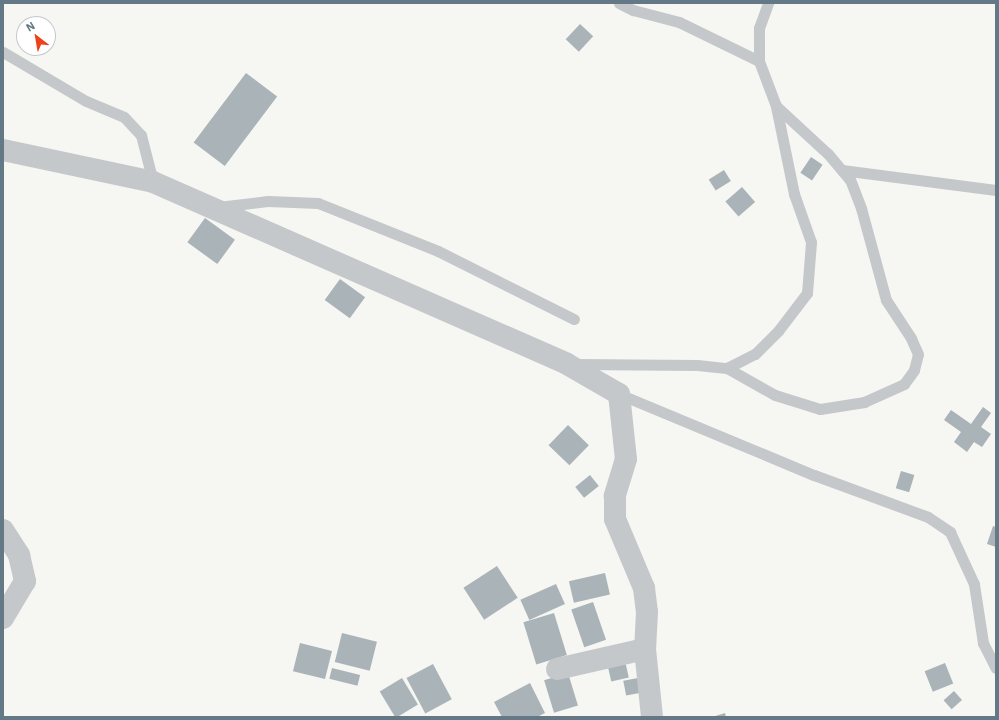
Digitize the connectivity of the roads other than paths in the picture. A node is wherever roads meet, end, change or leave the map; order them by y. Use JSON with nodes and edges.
{"nodes":[{"id":1,"x":619,"y":3,"type":"edge"},
{"id":2,"x":768,"y":3,"type":"edge"},
{"id":3,"x":3,"y":52,"type":"edge"},
{"id":4,"x":759,"y":61,"type":"junction"},
{"id":5,"x":776,"y":106,"type":"junction"},
{"id":6,"x":3,"y":150,"type":"edge"},
{"id":7,"x":842,"y":170,"type":"junction"},
{"id":8,"x":153,"y":182,"type":"junction"},
{"id":9,"x":996,"y":190,"type":"edge"},
{"id":10,"x":212,"y":208,"type":"junction"},
{"id":11,"x":574,"y":319,"type":"dead end"},
{"id":12,"x":567,"y":364,"type":"junction"},
{"id":13,"x":727,"y":368,"type":"junction"},
{"id":14,"x":619,"y":394,"type":"junction"},
{"id":15,"x":3,"y":530,"type":"edge"},
{"id":16,"x":3,"y":618,"type":"edge"},
{"id":17,"x":645,"y":649,"type":"junction"},
{"id":18,"x":996,"y":668,"type":"edge"},
{"id":19,"x":557,"y":669,"type":"dead end"},
{"id":20,"x":652,"y":717,"type":"edge"}],
"edges":[{"from":1,"to":4,"type":"lane"},
{"from":2,"to":4,"type":"lane"},
{"from":3,"to":8,"type":"lane"},
{"from":4,"to":5,"type":"lane"},
{"from":5,"to":7,"type":"lane"},
{"from":5,"to":13,"type":"lane"},
{"from":6,"to":8,"type":"street"},
{"from":7,"to":9,"type":"lane"},
{"from":7,"to":13,"type":"lane"},
{"from":8,"to":10,"type":"street"},
{"from":10,"to":11,"type":"lane"},
{"from":10,"to":12,"type":"street"},
{"from":12,"to":13,"type":"lane"},
{"from":12,"to":14,"type":"street"},
{"from":14,"to":17,"type":"street"},
{"from":14,"to":18,"type":"lane"},
{"from":15,"to":16,"type":"street"},
{"from":17,"to":19,"type":"street"},
{"from":17,"to":20,"type":"street"}]}
